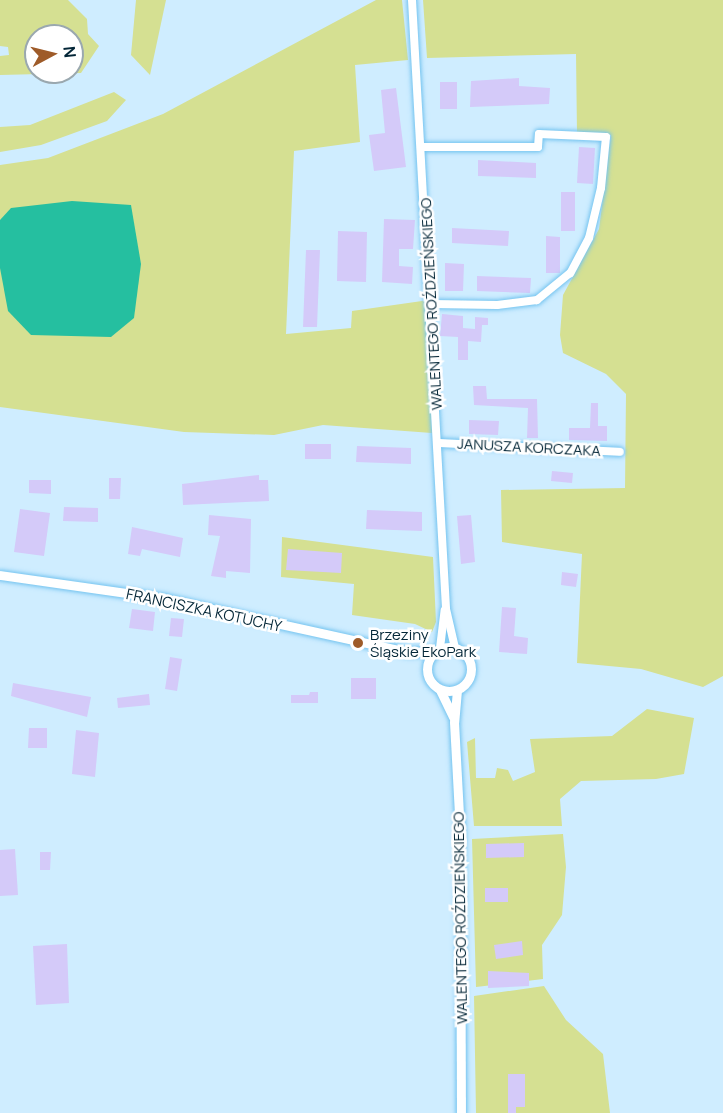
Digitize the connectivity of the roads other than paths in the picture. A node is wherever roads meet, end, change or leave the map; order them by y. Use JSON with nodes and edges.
{"nodes":[{"id":1,"x":412,"y":0,"type":"edge"},
{"id":2,"x":421,"y":147,"type":"junction"},
{"id":3,"x":432,"y":304,"type":"junction"},
{"id":4,"x":438,"y":443,"type":"junction"},
{"id":5,"x":620,"y":452,"type":"dead end"},
{"id":6,"x":0,"y":575,"type":"edge"},
{"id":7,"x":446,"y":609,"type":"junction"},
{"id":8,"x":455,"y":647,"type":"junction"},
{"id":9,"x":437,"y":650,"type":"junction"},
{"id":10,"x":407,"y":652,"type":"junction"},
{"id":11,"x":426,"y":668,"type":"junction"},
{"id":12,"x":440,"y":690,"type":"junction"},
{"id":13,"x":458,"y":690,"type":"junction"},
{"id":14,"x":454,"y":722,"type":"junction"},
{"id":15,"x":461,"y":1113,"type":"edge"}],
"edges":[{"from":1,"to":2,"type":"street","name":"WALENTEGO ROŹDZIEŃSKIEGO"},
{"from":2,"to":3,"type":"street","name":"WALENTEGO ROŹDZIEŃSKIEGO"},
{"from":2,"to":3,"type":"street"},
{"from":3,"to":4,"type":"street","name":"WALENTEGO ROŹDZIEŃSKIEGO"},
{"from":4,"to":5,"type":"street","name":"JANUSZA KORCZAKA"},
{"from":4,"to":7,"type":"street","name":"WALENTEGO ROŹDZIEŃSKIEGO"},
{"from":6,"to":10,"type":"street","name":"FRANCISZKA KOTUCHY"},
{"from":7,"to":8,"type":"street","name":"WALENTEGO ROŹDZIEŃSKIEGO"},
{"from":7,"to":9,"type":"street","name":"WALENTEGO ROŹDZIEŃSKIEGO"},
{"from":8,"to":9,"type":"street"},
{"from":8,"to":13,"type":"street"},
{"from":9,"to":10,"type":"street","name":"FRANCISZKA KOTUCHY"},
{"from":9,"to":11,"type":"street"},
{"from":10,"to":11,"type":"street","name":"FRANCISZKA KOTUCHY"},
{"from":11,"to":12,"type":"street"},
{"from":12,"to":13,"type":"street"},
{"from":12,"to":14,"type":"street","name":"WALENTEGO ROŹDZIEŃSKIEGO"},
{"from":13,"to":14,"type":"street","name":"WALENTEGO ROŹDZIEŃSKIEGO"},
{"from":14,"to":15,"type":"street","name":"WALENTEGO ROŹDZIEŃSKIEGO"}]}
